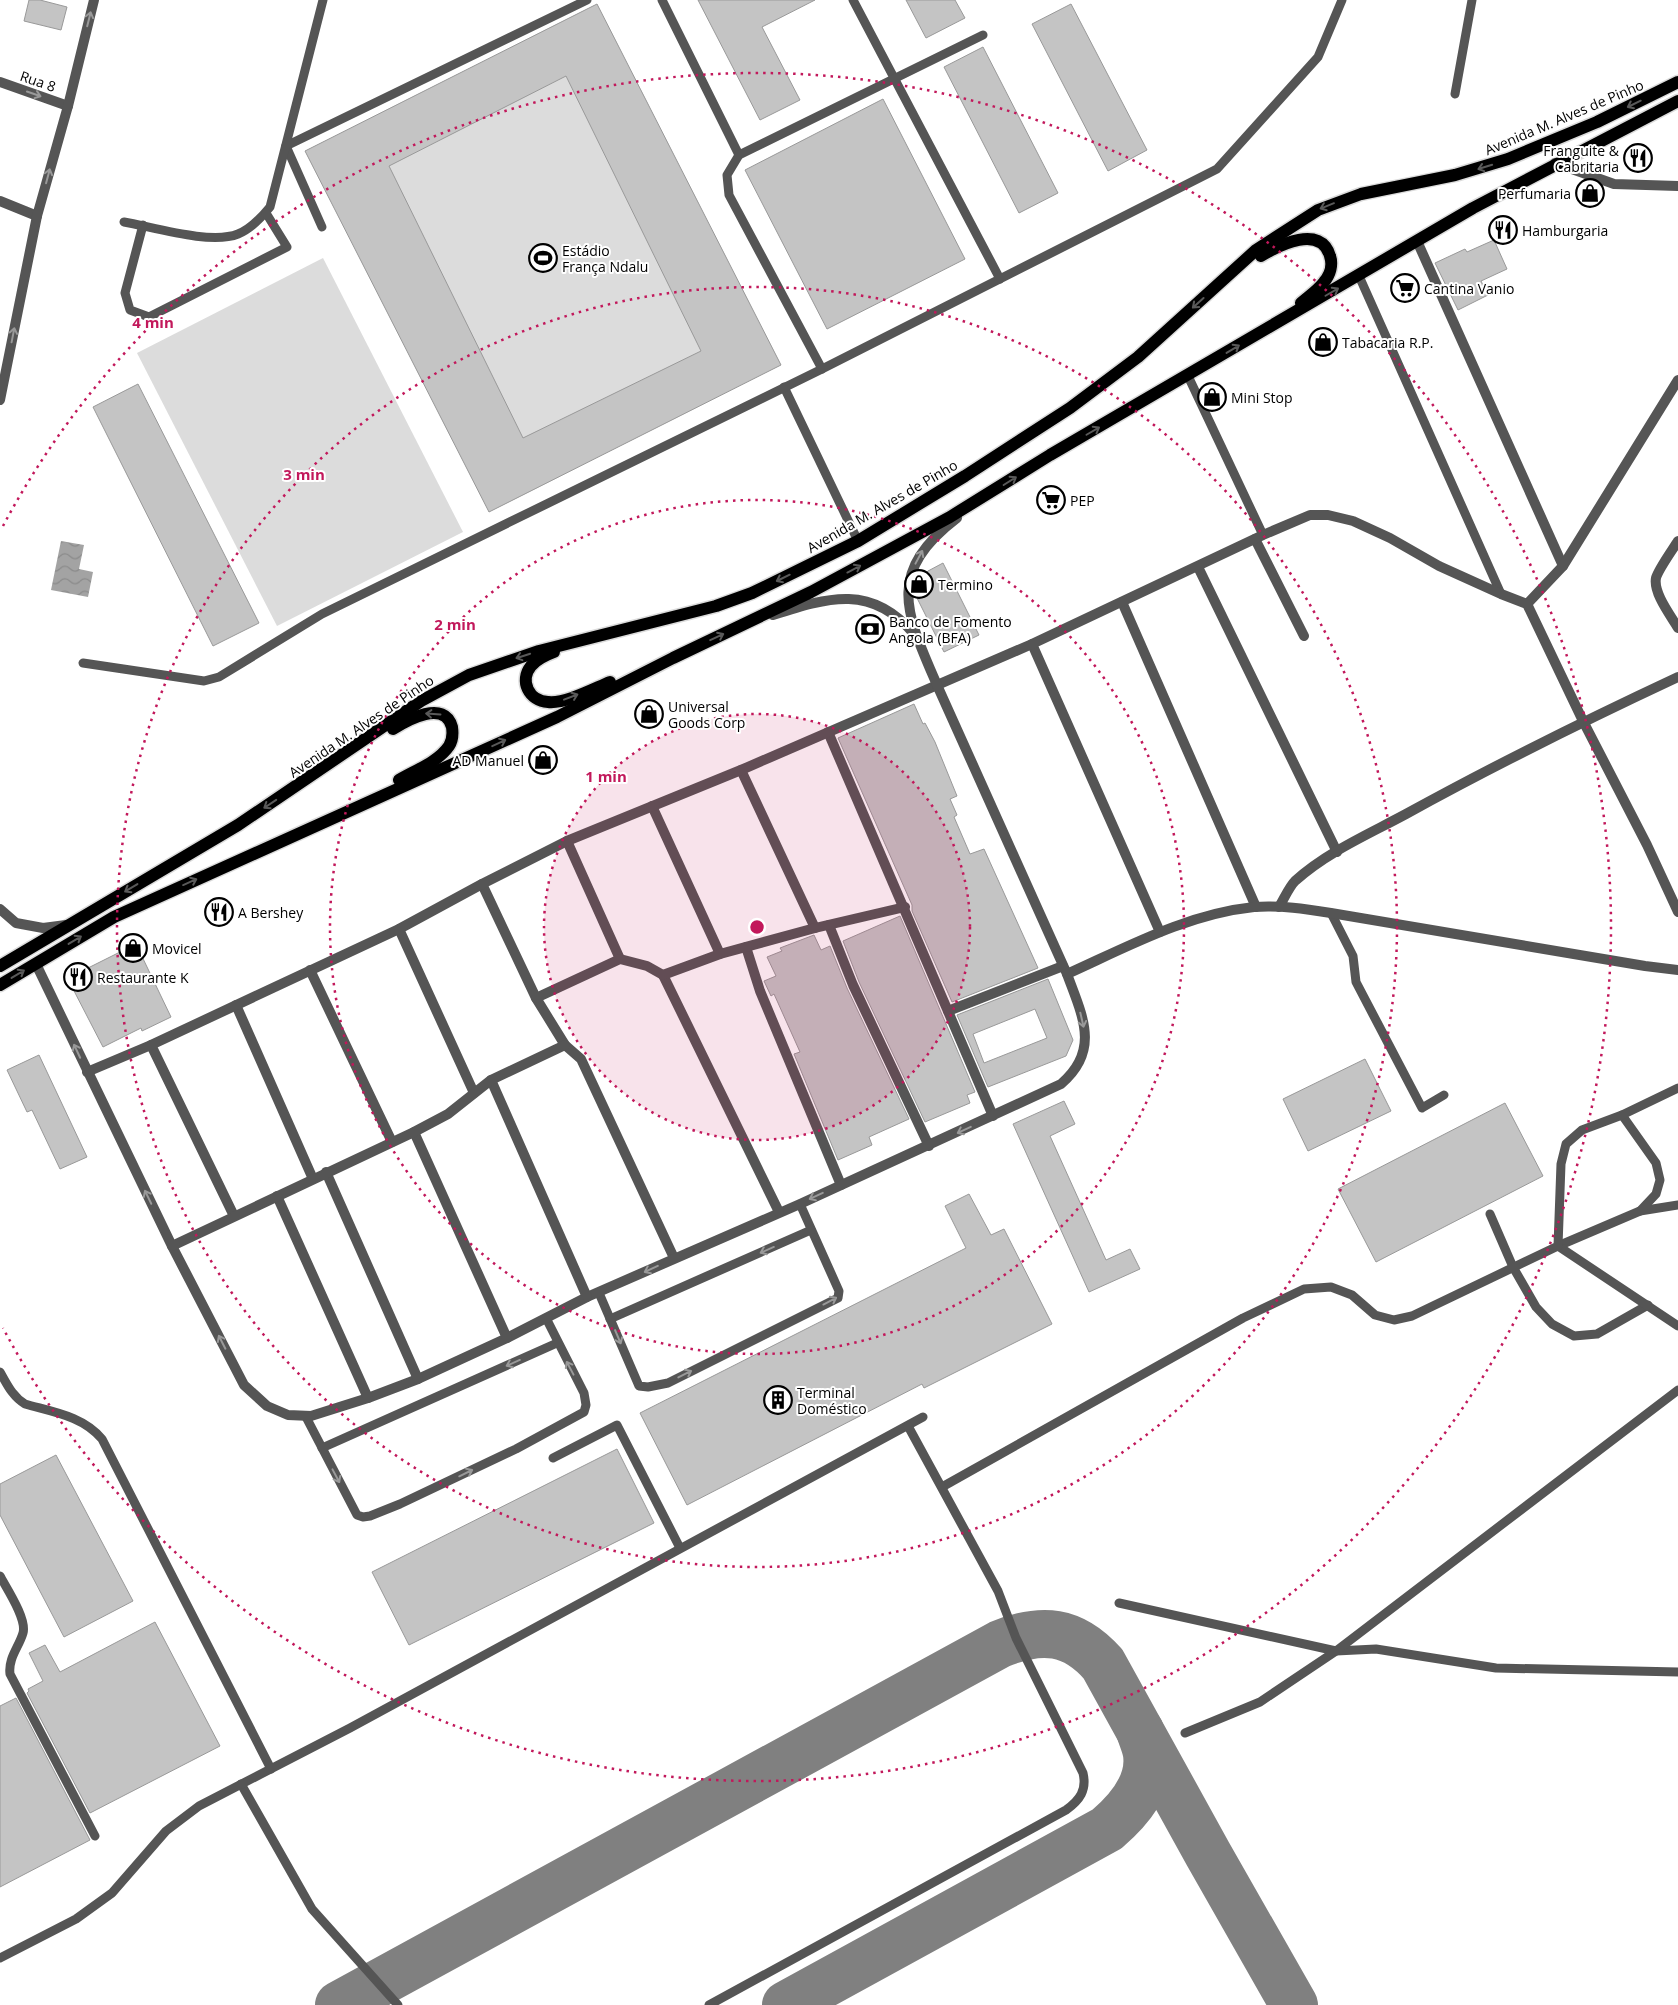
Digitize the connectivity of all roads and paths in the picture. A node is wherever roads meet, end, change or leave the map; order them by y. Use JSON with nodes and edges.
{"nodes":[{"id":1,"x":94,"y":0,"type":"edge"},
{"id":2,"x":323,"y":0,"type":"edge"},
{"id":3,"x":587,"y":0,"type":"edge"},
{"id":4,"x":662,"y":0,"type":"edge"},
{"id":5,"x":854,"y":0,"type":"edge"},
{"id":6,"x":1342,"y":0,"type":"edge"},
{"id":7,"x":1472,"y":0,"type":"edge"},
{"id":8,"x":983,"y":34,"type":"dead end"},
{"id":9,"x":894,"y":79,"type":"junction"},
{"id":10,"x":0,"y":82,"type":"edge"},
{"id":11,"x":1678,"y":82,"type":"edge"},
{"id":12,"x":1455,"y":94,"type":"dead end"},
{"id":13,"x":1678,"y":101,"type":"edge"},
{"id":14,"x":68,"y":106,"type":"junction"},
{"id":15,"x":286,"y":146,"type":"junction"},
{"id":16,"x":739,"y":155,"type":"junction"},
{"id":17,"x":1555,"y":163,"type":"junction"},
{"id":18,"x":1678,"y":186,"type":"edge"},
{"id":19,"x":0,"y":201,"type":"edge"},
{"id":20,"x":266,"y":213,"type":"junction"},
{"id":21,"x":37,"y":216,"type":"junction"},
{"id":22,"x":124,"y":222,"type":"dead end"},
{"id":23,"x":143,"y":225,"type":"junction"},
{"id":24,"x":322,"y":226,"type":"dead end"},
{"id":25,"x":1417,"y":241,"type":"junction"},
{"id":26,"x":1359,"y":276,"type":"junction"},
{"id":27,"x":1000,"y":279,"type":"junction"},
{"id":28,"x":1223,"y":280,"type":"junction"},
{"id":29,"x":1259,"y":334,"type":"junction"},
{"id":30,"x":822,"y":368,"type":"junction"},
{"id":31,"x":1188,"y":376,"type":"junction"},
{"id":32,"x":1678,"y":380,"type":"edge"},
{"id":33,"x":784,"y":387,"type":"junction"},
{"id":34,"x":0,"y":400,"type":"edge"},
{"id":35,"x":988,"y":494,"type":"junction"},
{"id":36,"x":1259,"y":537,"type":"junction"},
{"id":37,"x":858,"y":541,"type":"junction"},
{"id":38,"x":1678,"y":541,"type":"edge"},
{"id":39,"x":1563,"y":566,"type":"junction"},
{"id":40,"x":1198,"y":567,"type":"junction"},
{"id":41,"x":1501,"y":594,"type":"junction"},
{"id":42,"x":1122,"y":602,"type":"junction"},
{"id":43,"x":1527,"y":604,"type":"junction"},
{"id":44,"x":655,"y":622,"type":"junction"},
{"id":45,"x":744,"y":624,"type":"junction"},
{"id":46,"x":1678,"y":628,"type":"edge"},
{"id":47,"x":1304,"y":636,"type":"dead end"},
{"id":48,"x":916,"y":637,"type":"junction"},
{"id":49,"x":1032,"y":644,"type":"junction"},
{"id":50,"x":673,"y":658,"type":"junction"},
{"id":51,"x":83,"y":663,"type":"dead end"},
{"id":52,"x":1678,"y":677,"type":"edge"},
{"id":53,"x":937,"y":685,"type":"junction"},
{"id":54,"x":1583,"y":721,"type":"junction"},
{"id":55,"x":828,"y":732,"type":"junction"},
{"id":56,"x":741,"y":770,"type":"junction"},
{"id":57,"x":311,"y":777,"type":"junction"},
{"id":58,"x":652,"y":806,"type":"junction"},
{"id":59,"x":327,"y":820,"type":"junction"},
{"id":60,"x":567,"y":841,"type":"junction"},
{"id":61,"x":1337,"y":852,"type":"junction"},
{"id":62,"x":482,"y":884,"type":"junction"},
{"id":63,"x":905,"y":907,"type":"junction"},
{"id":64,"x":1256,"y":907,"type":"junction"},
{"id":65,"x":1279,"y":907,"type":"junction"},
{"id":66,"x":0,"y":909,"type":"edge"},
{"id":67,"x":1678,"y":912,"type":"edge"},
{"id":68,"x":1331,"y":913,"type":"junction"},
{"id":69,"x":70,"y":925,"type":"junction"},
{"id":70,"x":829,"y":925,"type":"junction"},
{"id":71,"x":815,"y":928,"type":"junction"},
{"id":72,"x":399,"y":929,"type":"junction"},
{"id":73,"x":1160,"y":932,"type":"junction"},
{"id":74,"x":746,"y":947,"type":"junction"},
{"id":75,"x":720,"y":954,"type":"junction"},
{"id":76,"x":620,"y":959,"type":"junction"},
{"id":77,"x":36,"y":964,"type":"junction"},
{"id":78,"x":0,"y":966,"type":"edge"},
{"id":79,"x":310,"y":970,"type":"junction"},
{"id":80,"x":1065,"y":970,"type":"junction"},
{"id":81,"x":1678,"y":970,"type":"edge"},
{"id":82,"x":663,"y":975,"type":"junction"},
{"id":83,"x":0,"y":985,"type":"edge"},
{"id":84,"x":536,"y":998,"type":"junction"},
{"id":85,"x":236,"y":1005,"type":"junction"},
{"id":86,"x":948,"y":1011,"type":"junction"},
{"id":87,"x":151,"y":1045,"type":"junction"},
{"id":88,"x":565,"y":1045,"type":"junction"},
{"id":89,"x":87,"y":1072,"type":"junction"},
{"id":90,"x":492,"y":1080,"type":"junction"},
{"id":91,"x":1678,"y":1088,"type":"edge"},
{"id":92,"x":474,"y":1093,"type":"junction"},
{"id":93,"x":1444,"y":1096,"type":"dead end"},
{"id":94,"x":1622,"y":1114,"type":"junction"},
{"id":95,"x":993,"y":1116,"type":"junction"},
{"id":96,"x":414,"y":1132,"type":"junction"},
{"id":97,"x":392,"y":1142,"type":"junction"},
{"id":98,"x":929,"y":1146,"type":"junction"},
{"id":99,"x":326,"y":1172,"type":"junction"},
{"id":100,"x":313,"y":1179,"type":"junction"},
{"id":101,"x":841,"y":1185,"type":"junction"},
{"id":102,"x":277,"y":1196,"type":"junction"},
{"id":103,"x":800,"y":1204,"type":"junction"},
{"id":104,"x":1678,"y":1205,"type":"edge"},
{"id":105,"x":1640,"y":1211,"type":"junction"},
{"id":106,"x":779,"y":1212,"type":"junction"},
{"id":107,"x":1490,"y":1214,"type":"dead end"},
{"id":108,"x":234,"y":1216,"type":"junction"},
{"id":109,"x":811,"y":1230,"type":"junction"},
{"id":110,"x":172,"y":1246,"type":"junction"},
{"id":111,"x":1558,"y":1246,"type":"junction"},
{"id":112,"x":674,"y":1258,"type":"junction"},
{"id":113,"x":1513,"y":1267,"type":"junction"},
{"id":114,"x":599,"y":1293,"type":"junction"},
{"id":115,"x":587,"y":1297,"type":"junction"},
{"id":116,"x":1648,"y":1305,"type":"junction"},
{"id":117,"x":546,"y":1318,"type":"junction"},
{"id":118,"x":610,"y":1319,"type":"junction"},
{"id":119,"x":1678,"y":1326,"type":"edge"},
{"id":120,"x":507,"y":1338,"type":"junction"},
{"id":121,"x":557,"y":1343,"type":"junction"},
{"id":122,"x":0,"y":1372,"type":"edge"},
{"id":123,"x":418,"y":1379,"type":"junction"},
{"id":124,"x":1678,"y":1390,"type":"edge"},
{"id":125,"x":368,"y":1398,"type":"junction"},
{"id":126,"x":306,"y":1417,"type":"junction"},
{"id":127,"x":923,"y":1417,"type":"dead end"},
{"id":128,"x":908,"y":1426,"type":"junction"},
{"id":129,"x":322,"y":1448,"type":"junction"},
{"id":130,"x":553,"y":1458,"type":"dead end"},
{"id":131,"x":942,"y":1487,"type":"junction"},
{"id":132,"x":680,"y":1548,"type":"junction"},
{"id":133,"x":0,"y":1576,"type":"edge"},
{"id":134,"x":1119,"y":1603,"type":"dead end"},
{"id":135,"x":1336,"y":1650,"type":"junction"},
{"id":136,"x":1678,"y":1672,"type":"edge"},
{"id":137,"x":1186,"y":1733,"type":"dead end"},
{"id":138,"x":271,"y":1769,"type":"junction"},
{"id":139,"x":241,"y":1784,"type":"junction"},
{"id":140,"x":95,"y":1836,"type":"dead end"},
{"id":141,"x":0,"y":1958,"type":"edge"},
{"id":142,"x":398,"y":2005,"type":"edge"},
{"id":143,"x":709,"y":2005,"type":"edge"}],
"edges":[{"from":14,"to":1,"type":"street","one_way":true},
{"from":2,"to":15,"type":"lane"},
{"from":3,"to":15,"type":"lane"},
{"from":4,"to":16,"type":"lane"},
{"from":5,"to":9,"type":"lane"},
{"from":6,"to":27,"type":"lane"},
{"from":7,"to":12,"type":"lane"},
{"from":8,"to":9,"type":"lane"},
{"from":9,"to":16,"type":"lane"},
{"from":9,"to":27,"type":"lane"},
{"from":10,"to":14,"type":"street","name":"Rua 8","one_way":true},
{"from":11,"to":28,"type":"main road","name":"Avenida M. Alves de Pinho","one_way":true},
{"from":13,"to":17,"type":"main road"},
{"from":21,"to":14,"type":"street","one_way":true},
{"from":15,"to":20,"type":"lane"},
{"from":15,"to":24,"type":"lane"},
{"from":16,"to":30,"type":"lane"},
{"from":17,"to":18,"type":"street"},
{"from":17,"to":25,"type":"main road"},
{"from":19,"to":21,"type":"street"},
{"from":20,"to":23,"type":"lane"},
{"from":20,"to":23,"type":"lane"},
{"from":34,"to":21,"type":"street","one_way":true},
{"from":22,"to":23,"type":"lane"},
{"from":25,"to":26,"type":"main road"},
{"from":25,"to":39,"type":"street"},
{"from":29,"to":26,"type":"main road","one_way":true},
{"from":26,"to":41,"type":"lane"},
{"from":27,"to":30,"type":"lane"},
{"from":28,"to":29,"type":"main road"},
{"from":28,"to":37,"type":"main road","name":"Avenida M. Alves de Pinho","one_way":true},
{"from":31,"to":29,"type":"main road","one_way":true},
{"from":30,"to":33,"type":"lane"},
{"from":35,"to":31,"type":"main road","one_way":true},
{"from":31,"to":36,"type":"lane"},
{"from":32,"to":39,"type":"street"},
{"from":33,"to":37,"type":"lane"},
{"from":33,"to":51,"type":"lane"},
{"from":45,"to":35,"type":"main road","one_way":true},
{"from":48,"to":35,"type":"street","one_way":true},
{"from":36,"to":40,"type":"street"},
{"from":36,"to":41,"type":"street"},
{"from":36,"to":47,"type":"street"},
{"from":37,"to":44,"type":"main road","name":"Avenida M. Alves de Pinho","one_way":true},
{"from":38,"to":46,"type":"street"},
{"from":39,"to":43,"type":"street"},
{"from":40,"to":42,"type":"street"},
{"from":40,"to":61,"type":"street"},
{"from":41,"to":43,"type":"street"},
{"from":42,"to":49,"type":"street"},
{"from":42,"to":64,"type":"street"},
{"from":43,"to":54,"type":"street"},
{"from":44,"to":50,"type":"main road","one_way":true},
{"from":44,"to":57,"type":"main road","name":"Avenida M. Alves de Pinho","one_way":true},
{"from":45,"to":48,"type":"street"},
{"from":50,"to":45,"type":"main road","one_way":true},
{"from":48,"to":53,"type":"street"},
{"from":49,"to":53,"type":"street"},
{"from":49,"to":73,"type":"street"},
{"from":59,"to":50,"type":"main road","one_way":true},
{"from":52,"to":54,"type":"street"},
{"from":53,"to":55,"type":"street"},
{"from":53,"to":80,"type":"street"},
{"from":54,"to":61,"type":"street"},
{"from":54,"to":67,"type":"street"},
{"from":55,"to":56,"type":"street"},
{"from":55,"to":63,"type":"street"},
{"from":56,"to":58,"type":"street"},
{"from":56,"to":71,"type":"street"},
{"from":59,"to":57,"type":"main road","one_way":true},
{"from":57,"to":69,"type":"main road","name":"Avenida M. Alves de Pinho","one_way":true},
{"from":58,"to":60,"type":"street"},
{"from":58,"to":75,"type":"street"},
{"from":77,"to":59,"type":"main road","one_way":true},
{"from":60,"to":62,"type":"street"},
{"from":60,"to":76,"type":"street"},
{"from":61,"to":65,"type":"street"},
{"from":62,"to":72,"type":"street"},
{"from":62,"to":84,"type":"street"},
{"from":63,"to":70,"type":"street"},
{"from":63,"to":86,"type":"street"},
{"from":64,"to":65,"type":"street"},
{"from":64,"to":73,"type":"street"},
{"from":65,"to":68,"type":"street"},
{"from":66,"to":69,"type":"street"},
{"from":68,"to":81,"type":"street"},
{"from":68,"to":93,"type":"lane"},
{"from":69,"to":78,"type":"main road","name":"Avenida M. Alves de Pinho"},
{"from":70,"to":71,"type":"street"},
{"from":70,"to":98,"type":"street"},
{"from":71,"to":74,"type":"street"},
{"from":72,"to":79,"type":"street"},
{"from":72,"to":92,"type":"street"},
{"from":73,"to":80,"type":"street"},
{"from":74,"to":75,"type":"street"},
{"from":74,"to":101,"type":"street"},
{"from":75,"to":82,"type":"street"},
{"from":76,"to":82,"type":"street"},
{"from":76,"to":84,"type":"street"},
{"from":83,"to":77,"type":"main road","one_way":true},
{"from":89,"to":77,"type":"street","one_way":true},
{"from":79,"to":85,"type":"street"},
{"from":79,"to":97,"type":"street"},
{"from":80,"to":86,"type":"street"},
{"from":80,"to":95,"type":"street","one_way":true},
{"from":82,"to":106,"type":"street"},
{"from":84,"to":88,"type":"street"},
{"from":85,"to":87,"type":"street"},
{"from":85,"to":100,"type":"street"},
{"from":86,"to":95,"type":"street"},
{"from":87,"to":89,"type":"street"},
{"from":87,"to":108,"type":"street"},
{"from":88,"to":90,"type":"street"},
{"from":88,"to":112,"type":"street"},
{"from":110,"to":89,"type":"street","one_way":true},
{"from":90,"to":92,"type":"street"},
{"from":90,"to":115,"type":"street"},
{"from":91,"to":94,"type":"lane"},
{"from":92,"to":96,"type":"street"},
{"from":94,"to":105,"type":"lane"},
{"from":94,"to":111,"type":"lane"},
{"from":95,"to":98,"type":"street","one_way":true},
{"from":96,"to":97,"type":"street"},
{"from":96,"to":120,"type":"street"},
{"from":97,"to":99,"type":"street"},
{"from":98,"to":101,"type":"street"},
{"from":99,"to":100,"type":"street"},
{"from":99,"to":123,"type":"street"},
{"from":100,"to":102,"type":"street"},
{"from":101,"to":103,"type":"street","one_way":true},
{"from":102,"to":108,"type":"street"},
{"from":102,"to":125,"type":"street"},
{"from":103,"to":106,"type":"street"},
{"from":103,"to":109,"type":"lane"},
{"from":104,"to":105,"type":"lane"},
{"from":105,"to":111,"type":"lane"},
{"from":106,"to":112,"type":"street"},
{"from":107,"to":113,"type":"lane"},
{"from":108,"to":110,"type":"street"},
{"from":109,"to":118,"type":"lane","one_way":true},
{"from":118,"to":109,"type":"lane","one_way":true},
{"from":126,"to":110,"type":"street","one_way":true},
{"from":111,"to":113,"type":"lane"},
{"from":111,"to":116,"type":"lane"},
{"from":112,"to":114,"type":"street","one_way":true},
{"from":113,"to":116,"type":"lane"},
{"from":113,"to":131,"type":"lane"},
{"from":114,"to":115,"type":"street"},
{"from":114,"to":118,"type":"lane"},
{"from":115,"to":117,"type":"street"},
{"from":116,"to":119,"type":"lane"},
{"from":117,"to":120,"type":"street"},
{"from":117,"to":121,"type":"lane"},
{"from":120,"to":123,"type":"street"},
{"from":121,"to":129,"type":"lane","one_way":true},
{"from":129,"to":121,"type":"lane","one_way":true},
{"from":122,"to":138,"type":"lane"},
{"from":123,"to":125,"type":"street"},
{"from":124,"to":135,"type":"lane"},
{"from":125,"to":126,"type":"street"},
{"from":126,"to":129,"type":"lane"},
{"from":127,"to":128,"type":"lane"},
{"from":128,"to":131,"type":"lane"},
{"from":128,"to":132,"type":"lane"},
{"from":130,"to":132,"type":"lane"},
{"from":131,"to":143,"type":"lane"},
{"from":132,"to":138,"type":"lane"},
{"from":133,"to":140,"type":"lane"},
{"from":134,"to":135,"type":"lane"},
{"from":135,"to":136,"type":"lane"},
{"from":135,"to":137,"type":"lane"},
{"from":138,"to":139,"type":"lane"},
{"from":139,"to":141,"type":"lane"},
{"from":139,"to":142,"type":"lane"}]}
